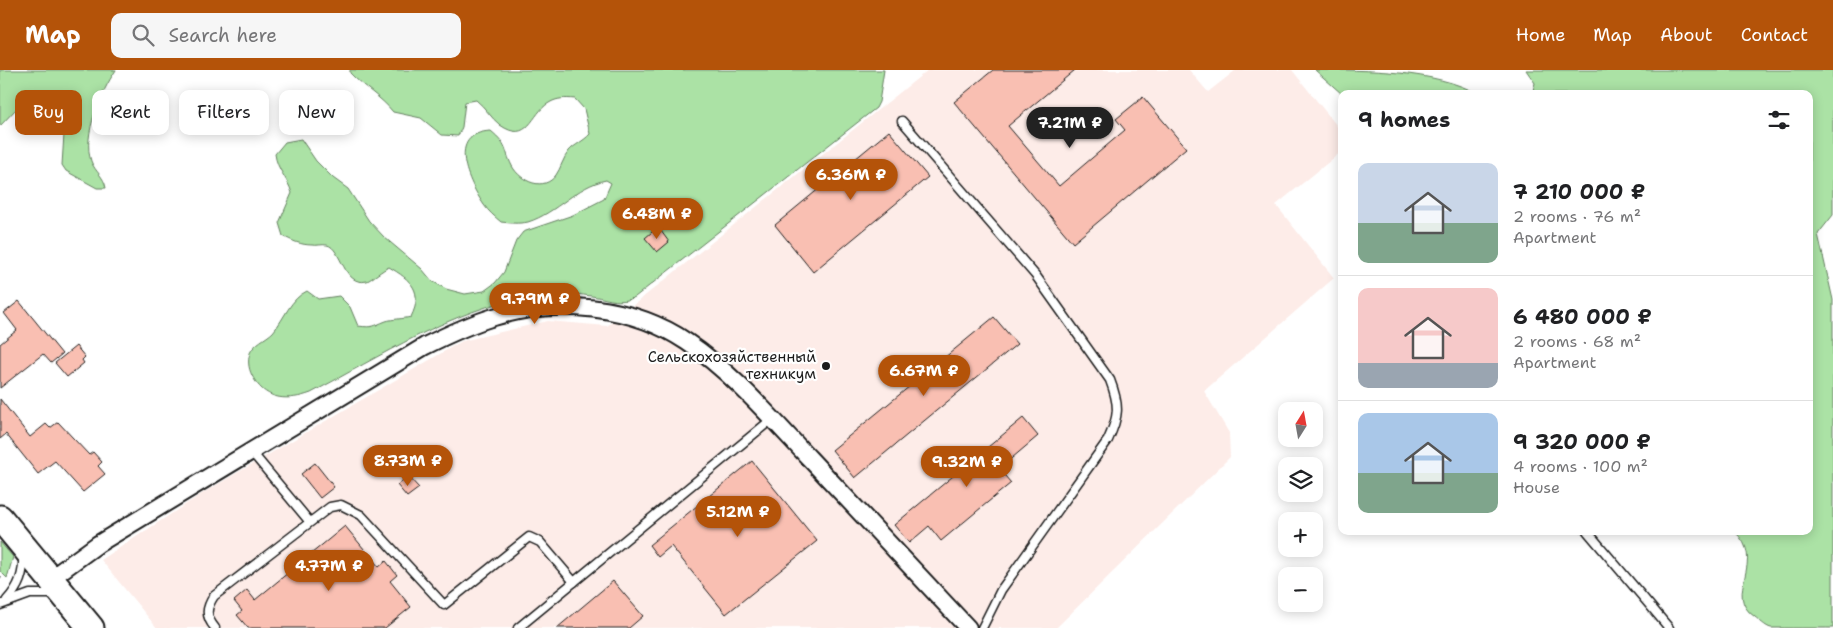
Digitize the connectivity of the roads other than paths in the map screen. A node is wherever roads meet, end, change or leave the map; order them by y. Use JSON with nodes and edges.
{"nodes":[{"id":1,"x":902,"y":121,"type":"dead end"},
{"id":2,"x":772,"y":418,"type":"junction"},
{"id":3,"x":250,"y":450,"type":"junction"},
{"id":4,"x":309,"y":521,"type":"junction"},
{"id":5,"x":8,"y":527,"type":"edge"},
{"id":6,"x":1590,"y":535,"type":"edge"},
{"id":7,"x":50,"y":579,"type":"junction"},
{"id":8,"x":574,"y":582,"type":"junction"},
{"id":9,"x":2,"y":604,"type":"edge"},
{"id":10,"x":80,"y":619,"type":"edge"},
{"id":11,"x":215,"y":628,"type":"edge"},
{"id":12,"x":518,"y":628,"type":"edge"},
{"id":13,"x":968,"y":628,"type":"edge"},
{"id":14,"x":982,"y":628,"type":"edge"},
{"id":15,"x":1669,"y":628,"type":"edge"}],
"edges":[{"from":1,"to":14,"type":"lane"},
{"from":2,"to":3,"type":"street"},
{"from":2,"to":8,"type":"lane"},
{"from":2,"to":13,"type":"street"},
{"from":3,"to":4,"type":"lane"},
{"from":3,"to":7,"type":"street"},
{"from":4,"to":8,"type":"lane"},
{"from":4,"to":11,"type":"lane"},
{"from":5,"to":7,"type":"main road"},
{"from":5,"to":9,"type":"lane"},
{"from":6,"to":15,"type":"lane"},
{"from":7,"to":10,"type":"main road"},
{"from":8,"to":12,"type":"lane"},
{"from":9,"to":10,"type":"lane"}]}
